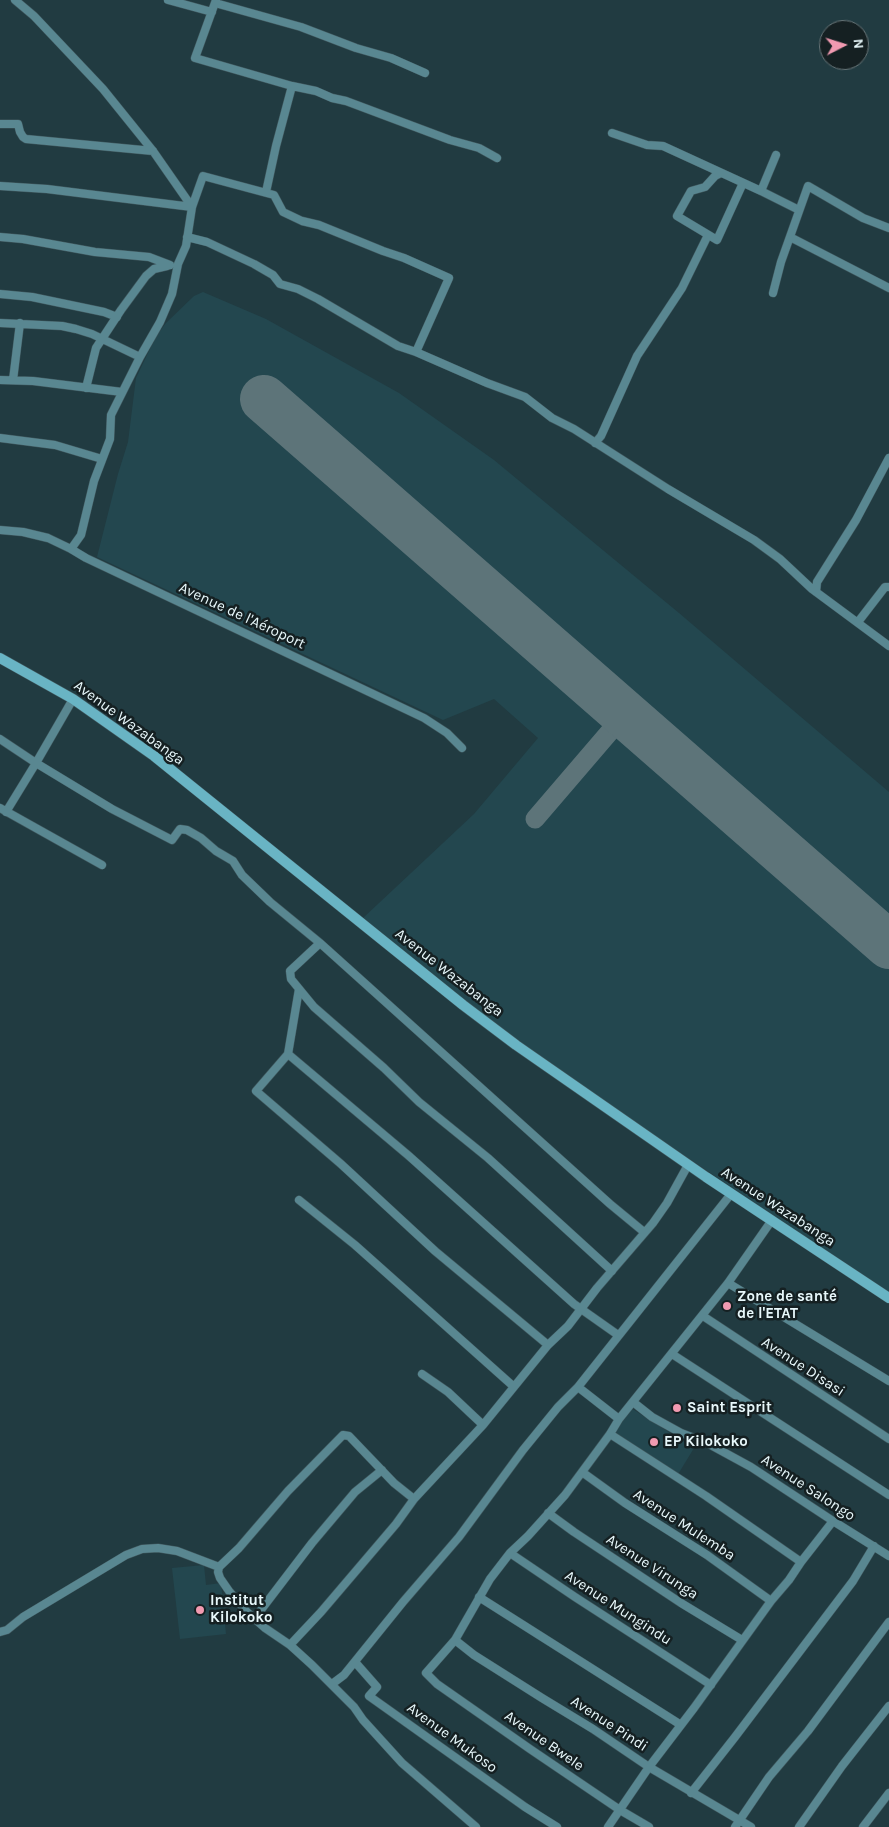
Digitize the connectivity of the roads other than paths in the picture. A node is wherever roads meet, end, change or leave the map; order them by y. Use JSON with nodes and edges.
{"nodes":[{"id":1,"x":15,"y":0,"type":"edge"},
{"id":2,"x":168,"y":0,"type":"edge"},
{"id":3,"x":216,"y":1,"type":"edge"},
{"id":4,"x":212,"y":12,"type":"junction"},
{"id":5,"x":425,"y":73,"type":"dead end"},
{"id":6,"x":292,"y":86,"type":"junction"},
{"id":7,"x":0,"y":124,"type":"edge"},
{"id":8,"x":612,"y":133,"type":"dead end"},
{"id":9,"x":153,"y":151,"type":"junction"},
{"id":10,"x":776,"y":155,"type":"dead end"},
{"id":11,"x":497,"y":158,"type":"dead end"},
{"id":12,"x":721,"y":173,"type":"junction"},
{"id":13,"x":743,"y":183,"type":"junction"},
{"id":14,"x":0,"y":186,"type":"edge"},
{"id":15,"x":762,"y":191,"type":"junction"},
{"id":16,"x":266,"y":192,"type":"junction"},
{"id":17,"x":192,"y":207,"type":"junction"},
{"id":18,"x":799,"y":210,"type":"junction"},
{"id":19,"x":889,"y":228,"type":"edge"},
{"id":20,"x":708,"y":235,"type":"junction"},
{"id":21,"x":0,"y":237,"type":"edge"},
{"id":22,"x":187,"y":237,"type":"junction"},
{"id":23,"x":790,"y":237,"type":"junction"},
{"id":24,"x":174,"y":265,"type":"junction"},
{"id":25,"x":889,"y":288,"type":"edge"},
{"id":26,"x":773,"y":293,"type":"dead end"},
{"id":27,"x":0,"y":294,"type":"edge"},
{"id":28,"x":117,"y":317,"type":"junction"},
{"id":29,"x":0,"y":323,"type":"edge"},
{"id":30,"x":20,"y":323,"type":"junction"},
{"id":31,"x":103,"y":339,"type":"junction"},
{"id":32,"x":416,"y":352,"type":"junction"},
{"id":33,"x":140,"y":357,"type":"junction"},
{"id":34,"x":0,"y":380,"type":"edge"},
{"id":35,"x":13,"y":380,"type":"junction"},
{"id":36,"x":86,"y":388,"type":"junction"},
{"id":37,"x":122,"y":392,"type":"junction"},
{"id":38,"x":0,"y":438,"type":"edge"},
{"id":39,"x":595,"y":443,"type":"junction"},
{"id":40,"x":102,"y":459,"type":"junction"},
{"id":41,"x":889,"y":460,"type":"edge"},
{"id":42,"x":0,"y":530,"type":"edge"},
{"id":43,"x":71,"y":549,"type":"junction"},
{"id":44,"x":889,"y":587,"type":"edge"},
{"id":45,"x":816,"y":592,"type":"junction"},
{"id":46,"x":858,"y":622,"type":"junction"},
{"id":47,"x":889,"y":646,"type":"edge"},
{"id":48,"x":0,"y":658,"type":"edge"},
{"id":49,"x":73,"y":699,"type":"junction"},
{"id":50,"x":0,"y":739,"type":"edge"},
{"id":51,"x":462,"y":748,"type":"dead end"},
{"id":52,"x":36,"y":763,"type":"junction"},
{"id":53,"x":3,"y":810,"type":"edge"},
{"id":54,"x":102,"y":865,"type":"dead end"},
{"id":55,"x":320,"y":943,"type":"junction"},
{"id":56,"x":298,"y":989,"type":"junction"},
{"id":57,"x":288,"y":1054,"type":"junction"},
{"id":58,"x":688,"y":1165,"type":"junction"},
{"id":59,"x":731,"y":1194,"type":"junction"},
{"id":60,"x":298,"y":1200,"type":"dead end"},
{"id":61,"x":772,"y":1220,"type":"junction"},
{"id":62,"x":644,"y":1232,"type":"junction"},
{"id":63,"x":612,"y":1271,"type":"junction"},
{"id":64,"x":728,"y":1282,"type":"junction"},
{"id":65,"x":889,"y":1298,"type":"edge"},
{"id":66,"x":582,"y":1308,"type":"junction"},
{"id":67,"x":703,"y":1316,"type":"junction"},
{"id":68,"x":618,"y":1335,"type":"junction"},
{"id":69,"x":548,"y":1345,"type":"junction"},
{"id":70,"x":672,"y":1354,"type":"junction"},
{"id":71,"x":422,"y":1374,"type":"dead end"},
{"id":72,"x":889,"y":1381,"type":"edge"},
{"id":73,"x":513,"y":1386,"type":"junction"},
{"id":74,"x":578,"y":1387,"type":"junction"},
{"id":75,"x":633,"y":1402,"type":"junction"},
{"id":76,"x":619,"y":1419,"type":"junction"},
{"id":77,"x":483,"y":1425,"type":"junction"},
{"id":78,"x":610,"y":1434,"type":"junction"},
{"id":79,"x":889,"y":1439,"type":"edge"},
{"id":80,"x":382,"y":1470,"type":"junction"},
{"id":81,"x":582,"y":1472,"type":"junction"},
{"id":82,"x":889,"y":1495,"type":"edge"},
{"id":83,"x":414,"y":1499,"type":"junction"},
{"id":84,"x":548,"y":1513,"type":"junction"},
{"id":85,"x":832,"y":1521,"type":"junction"},
{"id":86,"x":874,"y":1546,"type":"junction"},
{"id":87,"x":510,"y":1552,"type":"junction"},
{"id":88,"x":889,"y":1556,"type":"edge"},
{"id":89,"x":801,"y":1562,"type":"junction"},
{"id":90,"x":219,"y":1567,"type":"junction"},
{"id":91,"x":479,"y":1597,"type":"junction"},
{"id":92,"x":771,"y":1601,"type":"junction"},
{"id":93,"x":254,"y":1619,"type":"junction"},
{"id":94,"x":889,"y":1622,"type":"edge"},
{"id":95,"x":0,"y":1632,"type":"edge"},
{"id":96,"x":455,"y":1640,"type":"junction"},
{"id":97,"x":742,"y":1640,"type":"junction"},
{"id":98,"x":290,"y":1645,"type":"junction"},
{"id":99,"x":355,"y":1662,"type":"junction"},
{"id":100,"x":332,"y":1684,"type":"junction"},
{"id":101,"x":711,"y":1684,"type":"junction"},
{"id":102,"x":889,"y":1706,"type":"edge"},
{"id":103,"x":681,"y":1725,"type":"junction"},
{"id":104,"x":649,"y":1767,"type":"junction"},
{"id":105,"x":889,"y":1792,"type":"edge"},
{"id":106,"x":690,"y":1793,"type":"junction"},
{"id":107,"x":620,"y":1810,"type":"junction"},
{"id":108,"x":737,"y":1823,"type":"edge"},
{"id":109,"x":476,"y":1827,"type":"edge"},
{"id":110,"x":557,"y":1827,"type":"edge"},
{"id":111,"x":608,"y":1827,"type":"edge"},
{"id":112,"x":650,"y":1827,"type":"edge"},
{"id":113,"x":750,"y":1827,"type":"edge"},
{"id":114,"x":799,"y":1827,"type":"edge"},
{"id":115,"x":863,"y":1827,"type":"edge"}],
"edges":[{"from":1,"to":9,"type":"street"},
{"from":2,"to":4,"type":"street"},
{"from":3,"to":4,"type":"street"},
{"from":3,"to":5,"type":"street"},
{"from":4,"to":6,"type":"street"},
{"from":6,"to":11,"type":"street"},
{"from":6,"to":16,"type":"street"},
{"from":7,"to":9,"type":"street"},
{"from":8,"to":12,"type":"street"},
{"from":9,"to":17,"type":"street"},
{"from":10,"to":15,"type":"street"},
{"from":12,"to":13,"type":"street"},
{"from":12,"to":20,"type":"street"},
{"from":13,"to":15,"type":"street"},
{"from":13,"to":20,"type":"street"},
{"from":14,"to":17,"type":"street"},
{"from":15,"to":18,"type":"street"},
{"from":16,"to":17,"type":"street"},
{"from":16,"to":32,"type":"street"},
{"from":17,"to":22,"type":"street"},
{"from":18,"to":19,"type":"street"},
{"from":18,"to":23,"type":"street"},
{"from":20,"to":39,"type":"street"},
{"from":21,"to":24,"type":"street"},
{"from":22,"to":24,"type":"street"},
{"from":22,"to":32,"type":"street"},
{"from":23,"to":25,"type":"street"},
{"from":23,"to":26,"type":"street"},
{"from":24,"to":28,"type":"street"},
{"from":24,"to":33,"type":"street"},
{"from":27,"to":28,"type":"street"},
{"from":28,"to":31,"type":"street"},
{"from":29,"to":30,"type":"street"},
{"from":30,"to":31,"type":"street"},
{"from":30,"to":35,"type":"street"},
{"from":31,"to":33,"type":"street"},
{"from":31,"to":36,"type":"street"},
{"from":32,"to":39,"type":"street"},
{"from":33,"to":37,"type":"street"},
{"from":34,"to":35,"type":"street"},
{"from":35,"to":36,"type":"street"},
{"from":36,"to":37,"type":"street"},
{"from":37,"to":40,"type":"street"},
{"from":38,"to":40,"type":"street"},
{"from":39,"to":45,"type":"street"},
{"from":40,"to":43,"type":"street"},
{"from":41,"to":45,"type":"street"},
{"from":42,"to":43,"type":"street","name":"Avenue de l'Aéroport"},
{"from":43,"to":51,"type":"street","name":"Avenue de l'Aéroport"},
{"from":44,"to":46,"type":"street"},
{"from":45,"to":46,"type":"street"},
{"from":46,"to":47,"type":"street"},
{"from":48,"to":49,"type":"main road","name":"Avenue Wazabanga"},
{"from":49,"to":52,"type":"street"},
{"from":49,"to":58,"type":"main road","name":"Avenue Wazabanga"},
{"from":50,"to":52,"type":"street"},
{"from":52,"to":53,"type":"street"},
{"from":52,"to":55,"type":"street"},
{"from":53,"to":54,"type":"street"},
{"from":55,"to":56,"type":"street"},
{"from":55,"to":62,"type":"street"},
{"from":56,"to":57,"type":"street"},
{"from":56,"to":63,"type":"street"},
{"from":57,"to":66,"type":"street"},
{"from":57,"to":69,"type":"street"},
{"from":58,"to":59,"type":"main road","name":"Avenue Wazabanga"},
{"from":58,"to":62,"type":"street"},
{"from":59,"to":61,"type":"main road","name":"Avenue Wazabanga"},
{"from":59,"to":68,"type":"street"},
{"from":60,"to":73,"type":"street"},
{"from":61,"to":64,"type":"street"},
{"from":61,"to":65,"type":"main road","name":"Avenue Wazabanga"},
{"from":62,"to":63,"type":"street"},
{"from":63,"to":66,"type":"street"},
{"from":64,"to":67,"type":"street"},
{"from":64,"to":72,"type":"street"},
{"from":66,"to":68,"type":"street"},
{"from":66,"to":69,"type":"street"},
{"from":67,"to":70,"type":"street"},
{"from":67,"to":79,"type":"street","name":"Avenue Disasi"},
{"from":68,"to":74,"type":"street"},
{"from":69,"to":73,"type":"street"},
{"from":70,"to":75,"type":"street"},
{"from":70,"to":82,"type":"street"},
{"from":71,"to":77,"type":"street"},
{"from":73,"to":77,"type":"street"},
{"from":74,"to":76,"type":"street"},
{"from":74,"to":99,"type":"street"},
{"from":75,"to":76,"type":"street"},
{"from":75,"to":85,"type":"street","name":"Avenue Salongo"},
{"from":76,"to":78,"type":"street"},
{"from":77,"to":83,"type":"street"},
{"from":78,"to":81,"type":"street"},
{"from":78,"to":89,"type":"street"},
{"from":80,"to":83,"type":"street"},
{"from":80,"to":90,"type":"street"},
{"from":80,"to":93,"type":"street"},
{"from":81,"to":84,"type":"street"},
{"from":81,"to":92,"type":"street","name":"Avenue Mulemba"},
{"from":83,"to":98,"type":"street"},
{"from":84,"to":87,"type":"street"},
{"from":84,"to":97,"type":"street","name":"Avenue Virunga"},
{"from":85,"to":86,"type":"street","name":"Avenue Salongo"},
{"from":85,"to":89,"type":"street"},
{"from":86,"to":88,"type":"street","name":"Avenue Salongo"},
{"from":86,"to":106,"type":"street"},
{"from":87,"to":91,"type":"street"},
{"from":87,"to":101,"type":"street","name":"Avenue Mungindu"},
{"from":89,"to":92,"type":"street"},
{"from":90,"to":93,"type":"street"},
{"from":90,"to":95,"type":"street"},
{"from":91,"to":96,"type":"street"},
{"from":91,"to":103,"type":"street"},
{"from":92,"to":97,"type":"street"},
{"from":93,"to":98,"type":"street"},
{"from":94,"to":108,"type":"street"},
{"from":96,"to":104,"type":"street","name":"Avenue Pindi"},
{"from":96,"to":107,"type":"street","name":"Avenue Bwele"},
{"from":97,"to":101,"type":"street"},
{"from":98,"to":100,"type":"street"},
{"from":99,"to":100,"type":"street"},
{"from":99,"to":110,"type":"street","name":"Avenue Mukoso"},
{"from":100,"to":109,"type":"street"},
{"from":101,"to":103,"type":"street"},
{"from":102,"to":114,"type":"street"},
{"from":103,"to":104,"type":"street"},
{"from":104,"to":106,"type":"street","name":"Avenue Pindi"},
{"from":104,"to":107,"type":"street"},
{"from":105,"to":115,"type":"street"},
{"from":106,"to":108,"type":"street","name":"Avenue Pindi"},
{"from":107,"to":111,"type":"street"},
{"from":107,"to":112,"type":"street","name":"Avenue Bwele"},
{"from":108,"to":113,"type":"street","name":"Avenue Pindi"}]}
